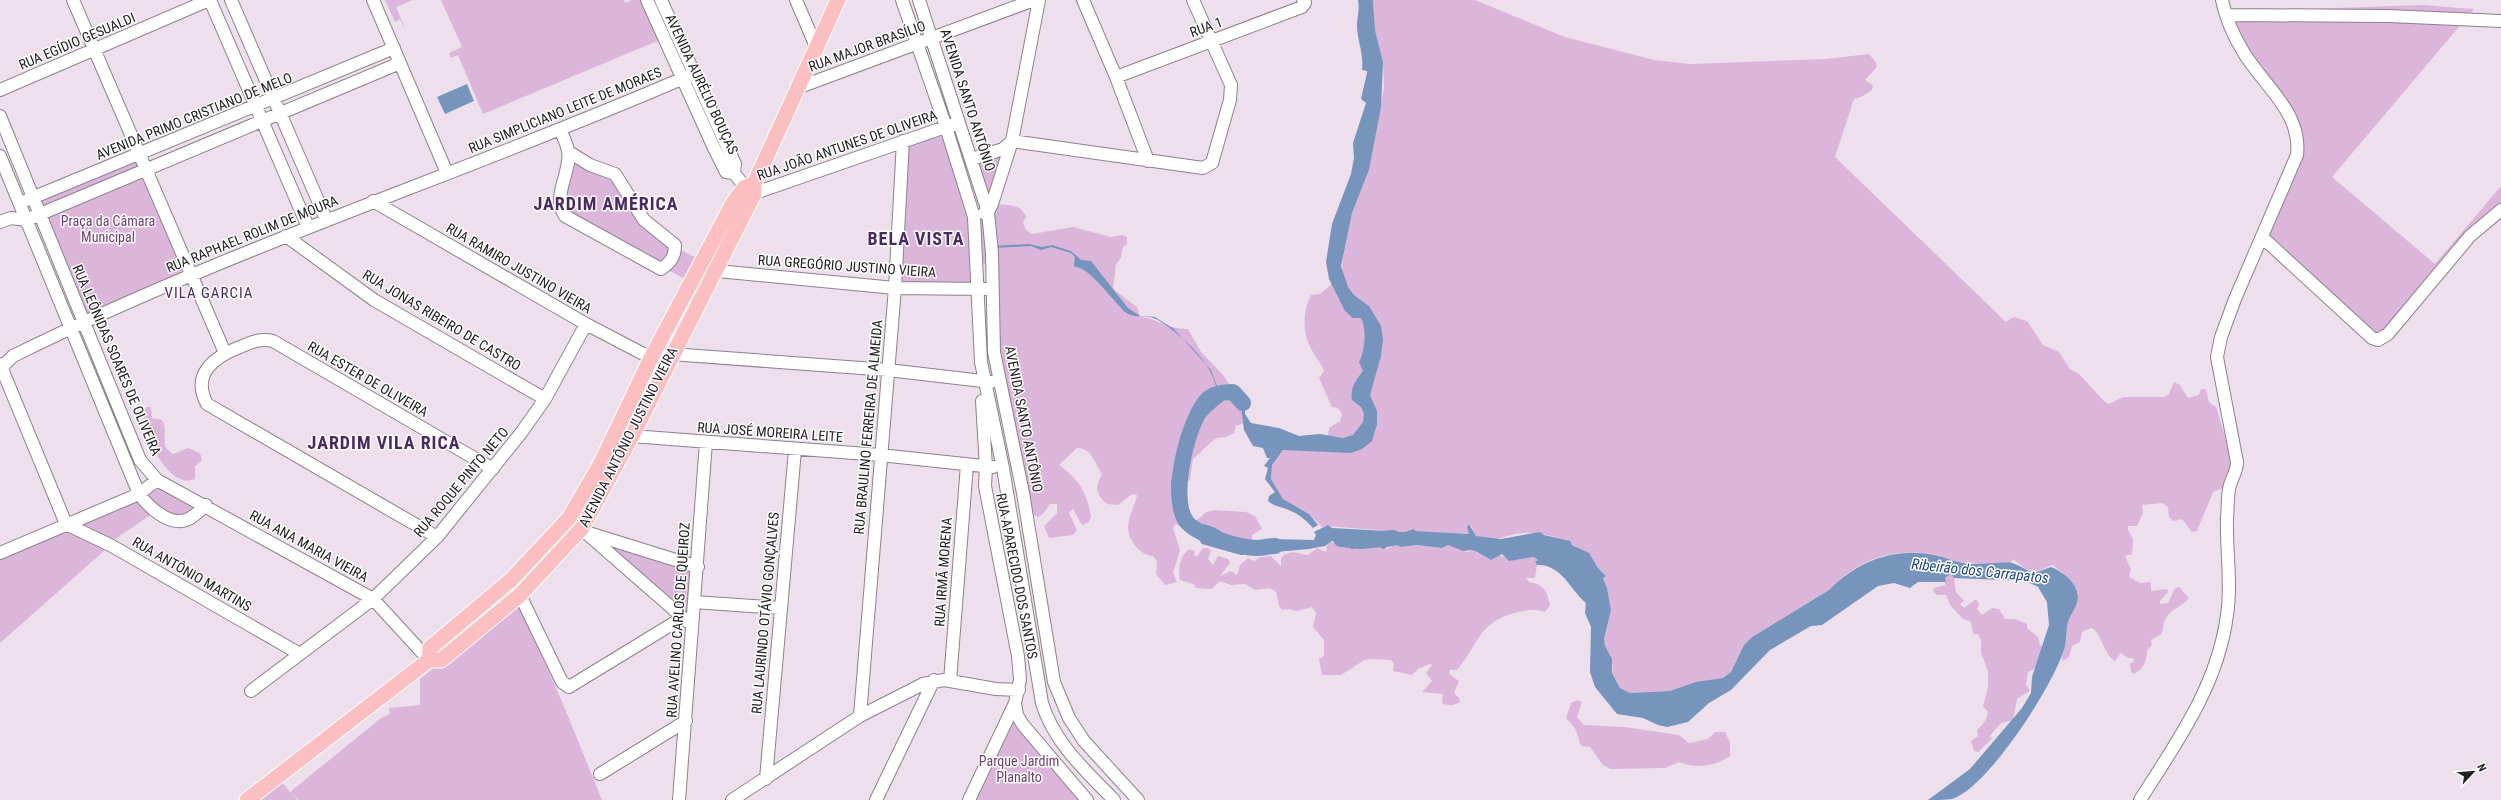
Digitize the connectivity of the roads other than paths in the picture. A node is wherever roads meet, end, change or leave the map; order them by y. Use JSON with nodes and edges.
{"nodes":[{"id":1,"x":73,"y":0,"type":"edge"},
{"id":2,"x":209,"y":0,"type":"edge"},
{"id":3,"x":231,"y":0,"type":"edge"},
{"id":4,"x":373,"y":0,"type":"edge"},
{"id":5,"x":647,"y":0,"type":"edge"},
{"id":6,"x":661,"y":0,"type":"edge"},
{"id":7,"x":796,"y":0,"type":"edge"},
{"id":8,"x":838,"y":0,"type":"edge"},
{"id":9,"x":902,"y":0,"type":"edge"},
{"id":10,"x":919,"y":0,"type":"edge"},
{"id":11,"x":1034,"y":0,"type":"edge"},
{"id":12,"x":1038,"y":0,"type":"edge"},
{"id":13,"x":1083,"y":0,"type":"edge"},
{"id":14,"x":1193,"y":0,"type":"edge"},
{"id":15,"x":2222,"y":0,"type":"edge"},
{"id":16,"x":1304,"y":2,"type":"edge"},
{"id":17,"x":2226,"y":15,"type":"junction"},
{"id":18,"x":2501,"y":21,"type":"edge"},
{"id":19,"x":932,"y":38,"type":"junction"},
{"id":20,"x":1211,"y":41,"type":"junction"},
{"id":21,"x":918,"y":44,"type":"junction"},
{"id":22,"x":394,"y":48,"type":"junction"},
{"id":23,"x":817,"y":49,"type":"junction"},
{"id":24,"x":95,"y":50,"type":"junction"},
{"id":25,"x":400,"y":63,"type":"junction"},
{"id":26,"x":693,"y":74,"type":"junction"},
{"id":27,"x":1116,"y":77,"type":"junction"},
{"id":28,"x":682,"y":79,"type":"junction"},
{"id":29,"x":800,"y":87,"type":"junction"},
{"id":30,"x":0,"y":90,"type":"edge"},
{"id":31,"x":274,"y":99,"type":"junction"},
{"id":32,"x":256,"y":107,"type":"junction"},
{"id":33,"x":280,"y":113,"type":"junction"},
{"id":34,"x":0,"y":116,"type":"edge"},
{"id":35,"x":262,"y":121,"type":"junction"},
{"id":36,"x":960,"y":122,"type":"junction"},
{"id":37,"x":946,"y":126,"type":"junction"},
{"id":38,"x":560,"y":130,"type":"junction"},
{"id":39,"x":903,"y":141,"type":"junction"},
{"id":40,"x":1012,"y":142,"type":"junction"},
{"id":41,"x":569,"y":152,"type":"junction"},
{"id":42,"x":140,"y":155,"type":"junction"},
{"id":43,"x":0,"y":156,"type":"edge"},
{"id":44,"x":972,"y":159,"type":"junction"},
{"id":45,"x":1148,"y":161,"type":"junction"},
{"id":46,"x":146,"y":170,"type":"junction"},
{"id":47,"x":447,"y":173,"type":"junction"},
{"id":48,"x":734,"y":173,"type":"junction"},
{"id":49,"x":751,"y":188,"type":"junction"},
{"id":50,"x":33,"y":197,"type":"junction"},
{"id":51,"x":373,"y":201,"type":"junction"},
{"id":52,"x":20,"y":203,"type":"junction"},
{"id":53,"x":2501,"y":210,"type":"edge"},
{"id":54,"x":988,"y":212,"type":"junction"},
{"id":55,"x":40,"y":214,"type":"junction"},
{"id":56,"x":974,"y":217,"type":"junction"},
{"id":57,"x":326,"y":219,"type":"junction"},
{"id":58,"x":6,"y":220,"type":"edge"},
{"id":59,"x":26,"y":220,"type":"junction"},
{"id":60,"x":308,"y":227,"type":"junction"},
{"id":61,"x":286,"y":236,"type":"junction"},
{"id":62,"x":2263,"y":238,"type":"junction"},
{"id":63,"x":700,"y":268,"type":"junction"},
{"id":64,"x":715,"y":271,"type":"junction"},
{"id":65,"x":190,"y":276,"type":"junction"},
{"id":66,"x":895,"y":288,"type":"junction"},
{"id":67,"x":977,"y":289,"type":"junction"},
{"id":68,"x":992,"y":289,"type":"junction"},
{"id":69,"x":84,"y":320,"type":"junction"},
{"id":70,"x":586,"y":324,"type":"junction"},
{"id":71,"x":70,"y":328,"type":"junction"},
{"id":72,"x":225,"y":353,"type":"junction"},
{"id":73,"x":671,"y":354,"type":"junction"},
{"id":74,"x":651,"y":358,"type":"junction"},
{"id":75,"x":1,"y":367,"type":"edge"},
{"id":76,"x":888,"y":370,"type":"junction"},
{"id":77,"x":983,"y":382,"type":"junction"},
{"id":78,"x":999,"y":383,"type":"junction"},
{"id":79,"x":545,"y":399,"type":"junction"},
{"id":80,"x":616,"y":432,"type":"junction"},
{"id":81,"x":632,"y":436,"type":"junction"},
{"id":82,"x":706,"y":442,"type":"junction"},
{"id":83,"x":795,"y":450,"type":"junction"},
{"id":84,"x":880,"y":455,"type":"junction"},
{"id":85,"x":967,"y":466,"type":"junction"},
{"id":86,"x":986,"y":467,"type":"junction"},
{"id":87,"x":1003,"y":468,"type":"junction"},
{"id":88,"x":493,"y":469,"type":"junction"},
{"id":89,"x":1018,"y":469,"type":"junction"},
{"id":90,"x":157,"y":480,"type":"junction"},
{"id":91,"x":139,"y":494,"type":"junction"},
{"id":92,"x":206,"y":505,"type":"junction"},
{"id":93,"x":569,"y":518,"type":"junction"},
{"id":94,"x":66,"y":524,"type":"junction"},
{"id":95,"x":585,"y":530,"type":"junction"},
{"id":96,"x":438,"y":537,"type":"junction"},
{"id":97,"x":0,"y":553,"type":"edge"},
{"id":98,"x":698,"y":567,"type":"junction"},
{"id":99,"x":509,"y":581,"type":"junction"},
{"id":100,"x":520,"y":595,"type":"junction"},
{"id":101,"x":373,"y":599,"type":"junction"},
{"id":102,"x":694,"y":602,"type":"junction"},
{"id":103,"x":780,"y":608,"type":"junction"},
{"id":104,"x":687,"y":621,"type":"junction"},
{"id":105,"x":300,"y":654,"type":"junction"},
{"id":106,"x":429,"y":660,"type":"junction"},
{"id":107,"x":934,"y":680,"type":"junction"},
{"id":108,"x":950,"y":681,"type":"junction"},
{"id":109,"x":1020,"y":690,"type":"junction"},
{"id":110,"x":251,"y":691,"type":"dead end"},
{"id":111,"x":1015,"y":704,"type":"junction"},
{"id":112,"x":860,"y":716,"type":"junction"},
{"id":113,"x":686,"y":721,"type":"junction"},
{"id":114,"x":600,"y":774,"type":"dead end"},
{"id":115,"x":766,"y":779,"type":"junction"},
{"id":116,"x":247,"y":800,"type":"edge"},
{"id":117,"x":679,"y":800,"type":"edge"},
{"id":118,"x":732,"y":800,"type":"edge"},
{"id":119,"x":876,"y":800,"type":"edge"},
{"id":120,"x":969,"y":800,"type":"edge"},
{"id":121,"x":1087,"y":800,"type":"edge"},
{"id":122,"x":1114,"y":800,"type":"edge"},
{"id":123,"x":1138,"y":800,"type":"edge"},
{"id":124,"x":2140,"y":800,"type":"edge"}],
"edges":[{"from":1,"to":24,"type":"street"},
{"from":2,"to":24,"type":"street","name":"RUA EGÍDIO GESUALDI"},
{"from":2,"to":32,"type":"street"},
{"from":3,"to":31,"type":"street"},
{"from":4,"to":22,"type":"street"},
{"from":5,"to":28,"type":"street","name":"AVENIDA AURÉLIO BOUÇAS"},
{"from":6,"to":26,"type":"street","name":"AVENIDA AURÉLIO BOUÇAS"},
{"from":7,"to":23,"type":"street"},
{"from":8,"to":23,"type":"main road","name":"AVENIDA ANTÔNIO JUSTINO VIEIRA"},
{"from":9,"to":21,"type":"street","name":"AVENIDA SANTO ANTÔNIO"},
{"from":10,"to":19,"type":"street","name":"AVENIDA SANTO ANTÔNIO"},
{"from":11,"to":19,"type":"street","name":"RUA MAJOR BRASÍLIO"},
{"from":12,"to":40,"type":"street"},
{"from":13,"to":27,"type":"street"},
{"from":14,"to":20,"type":"street"},
{"from":15,"to":17,"type":"street"},
{"from":16,"to":20,"type":"street","name":"RUA 1"},
{"from":17,"to":18,"type":"street"},
{"from":17,"to":62,"type":"street"},
{"from":19,"to":21,"type":"street","name":"RUA MAJOR BRASÍLIO"},
{"from":19,"to":36,"type":"street","name":"AVENIDA SANTO ANTÔNIO"},
{"from":20,"to":27,"type":"street","name":"RUA 1"},
{"from":20,"to":45,"type":"street"},
{"from":21,"to":29,"type":"street","name":"RUA MAJOR BRASÍLIO"},
{"from":21,"to":37,"type":"street","name":"AVENIDA SANTO ANTÔNIO"},
{"from":22,"to":25,"type":"street"},
{"from":22,"to":31,"type":"street","name":"AVENIDA PRIMO CRISTIANO DE MELO"},
{"from":23,"to":29,"type":"main road","name":"AVENIDA ANTÔNIO JUSTINO VIEIRA"},
{"from":24,"to":30,"type":"street","name":"RUA EGÍDIO GESUALDI"},
{"from":24,"to":42,"type":"street"},
{"from":25,"to":33,"type":"street","name":"AVENIDA PRIMO CRISTIANO DE MELO"},
{"from":25,"to":47,"type":"street"},
{"from":26,"to":28,"type":"street","name":"RUA SIMPLICIANO LEITE DE MORAES"},
{"from":26,"to":48,"type":"street","name":"AVENIDA AURÉLIO BOUÇAS"},
{"from":27,"to":45,"type":"street"},
{"from":28,"to":38,"type":"street","name":"RUA SIMPLICIANO LEITE DE MORAES"},
{"from":28,"to":48,"type":"street","name":"AVENIDA AURÉLIO BOUÇAS"},
{"from":29,"to":49,"type":"main road","name":"AVENIDA ANTÔNIO JUSTINO VIEIRA"},
{"from":31,"to":32,"type":"street","name":"AVENIDA PRIMO CRISTIANO DE MELO"},
{"from":31,"to":33,"type":"street"},
{"from":32,"to":35,"type":"street"},
{"from":32,"to":42,"type":"street","name":"AVENIDA PRIMO CRISTIANO DE MELO"},
{"from":33,"to":35,"type":"street","name":"AVENIDA PRIMO CRISTIANO DE MELO"},
{"from":33,"to":57,"type":"street"},
{"from":34,"to":50,"type":"street","name":"RUA LEÔNIDAS SOARES DE OLIVEIRA"},
{"from":35,"to":46,"type":"street","name":"AVENIDA PRIMO CRISTIANO DE MELO"},
{"from":35,"to":60,"type":"street"},
{"from":36,"to":37,"type":"street","name":"RUA JOÃO ANTUNES DE OLIVEIRA"},
{"from":36,"to":44,"type":"street","name":"AVENIDA SANTO ANTÔNIO"},
{"from":37,"to":39,"type":"street","name":"RUA JOÃO ANTUNES DE OLIVEIRA"},
{"from":37,"to":56,"type":"street","name":"AVENIDA SANTO ANTÔNIO"},
{"from":38,"to":41,"type":"street"},
{"from":38,"to":47,"type":"street","name":"RUA SIMPLICIANO LEITE DE MORAES"},
{"from":39,"to":49,"type":"street","name":"RUA JOÃO ANTUNES DE OLIVEIRA"},
{"from":39,"to":66,"type":"street","name":"RUA BRAULINO FERREIRA DE ALMEIDA"},
{"from":40,"to":44,"type":"street"},
{"from":40,"to":45,"type":"street"},
{"from":40,"to":54,"type":"street"},
{"from":41,"to":41,"type":"street"},
{"from":42,"to":46,"type":"street"},
{"from":42,"to":50,"type":"street","name":"AVENIDA PRIMO CRISTIANO DE MELO"},
{"from":43,"to":52,"type":"street"},
{"from":44,"to":54,"type":"street","name":"AVENIDA SANTO ANTÔNIO"},
{"from":46,"to":55,"type":"street","name":"AVENIDA PRIMO CRISTIANO DE MELO"},
{"from":46,"to":65,"type":"street"},
{"from":47,"to":51,"type":"street","name":"RUA RAPHAEL ROLIM DE MOURA"},
{"from":48,"to":49,"type":"street","name":"AVENIDA AURÉLIO BOUÇAS"},
{"from":49,"to":63,"type":"main road","name":"AVENIDA ANTÔNIO JUSTINO VIEIRA"},
{"from":49,"to":64,"type":"main road","name":"AVENIDA ANTÔNIO JUSTINO VIEIRA"},
{"from":50,"to":52,"type":"street","name":"AVENIDA PRIMO CRISTIANO DE MELO"},
{"from":50,"to":55,"type":"street","name":"RUA LEÔNIDAS SOARES DE OLIVEIRA"},
{"from":51,"to":57,"type":"street","name":"RUA RAPHAEL ROLIM DE MOURA"},
{"from":51,"to":70,"type":"street","name":"RUA RAMIRO JUSTINO VIEIRA"},
{"from":52,"to":58,"type":"street"},
{"from":52,"to":59,"type":"street"},
{"from":53,"to":62,"type":"street"},
{"from":54,"to":56,"type":"street"},
{"from":54,"to":68,"type":"street","name":"AVENIDA SANTO ANTÔNIO"},
{"from":55,"to":59,"type":"street","name":"AVENIDA PRIMO CRISTIANO DE MELO"},
{"from":55,"to":69,"type":"street","name":"RUA LEÔNIDAS SOARES DE OLIVEIRA"},
{"from":56,"to":67,"type":"street","name":"AVENIDA SANTO ANTÔNIO"},
{"from":57,"to":60,"type":"street","name":"RUA RAPHAEL ROLIM DE MOURA"},
{"from":58,"to":59,"type":"street"},
{"from":59,"to":71,"type":"street"},
{"from":60,"to":61,"type":"street","name":"RUA RAPHAEL ROLIM DE MOURA"},
{"from":61,"to":65,"type":"street","name":"RUA RAPHAEL ROLIM DE MOURA"},
{"from":61,"to":79,"type":"street","name":"RUA JONAS RIBEIRO DE CASTRO"},
{"from":62,"to":124,"type":"street"},
{"from":63,"to":64,"type":"street","name":"RUA GREGÓRIO JUSTINO VIEIRA"},
{"from":63,"to":74,"type":"main road","name":"AVENIDA ANTÔNIO JUSTINO VIEIRA"},
{"from":64,"to":66,"type":"street","name":"RUA GREGÓRIO JUSTINO VIEIRA"},
{"from":64,"to":73,"type":"main road","name":"AVENIDA ANTÔNIO JUSTINO VIEIRA"},
{"from":65,"to":69,"type":"street","name":"RUA RAPHAEL ROLIM DE MOURA"},
{"from":65,"to":72,"type":"street"},
{"from":66,"to":67,"type":"street","name":"RUA GREGÓRIO JUSTINO VIEIRA"},
{"from":66,"to":76,"type":"street","name":"RUA BRAULINO FERREIRA DE ALMEIDA"},
{"from":67,"to":68,"type":"street","name":"RUA GREGÓRIO JUSTINO VIEIRA"},
{"from":67,"to":77,"type":"street","name":"AVENIDA SANTO ANTÔNIO"},
{"from":68,"to":78,"type":"street","name":"AVENIDA SANTO ANTÔNIO"},
{"from":69,"to":71,"type":"street","name":"RUA RAPHAEL ROLIM DE MOURA"},
{"from":69,"to":90,"type":"street","name":"RUA LEÔNIDAS SOARES DE OLIVEIRA"},
{"from":70,"to":74,"type":"street","name":"RUA RAMIRO JUSTINO VIEIRA"},
{"from":70,"to":79,"type":"street","name":"RUA ROQUE PINTO NETO"},
{"from":71,"to":75,"type":"street","name":"RUA RAPHAEL ROLIM DE MOURA"},
{"from":71,"to":91,"type":"street"},
{"from":72,"to":88,"type":"street","name":"RUA ESTER DE OLIVEIRA"},
{"from":72,"to":96,"type":"street","name":"RUA ESTER DE OLIVEIRA"},
{"from":73,"to":74,"type":"street"},
{"from":73,"to":76,"type":"street"},
{"from":73,"to":81,"type":"main road","name":"AVENIDA ANTÔNIO JUSTINO VIEIRA"},
{"from":74,"to":80,"type":"main road","name":"AVENIDA ANTÔNIO JUSTINO VIEIRA"},
{"from":75,"to":94,"type":"street"},
{"from":76,"to":77,"type":"street"},
{"from":76,"to":84,"type":"street","name":"RUA BRAULINO FERREIRA DE ALMEIDA"},
{"from":77,"to":78,"type":"street"},
{"from":77,"to":86,"type":"street","name":"RUA APARECIDO DOS SANTOS"},
{"from":77,"to":87,"type":"street","name":"AVENIDA SANTO ANTÔNIO"},
{"from":78,"to":89,"type":"street","name":"AVENIDA SANTO ANTÔNIO"},
{"from":79,"to":88,"type":"street","name":"RUA ROQUE PINTO NETO"},
{"from":80,"to":81,"type":"street","name":"RUA JOSÉ MOREIRA LEITE"},
{"from":80,"to":93,"type":"main road","name":"AVENIDA ANTÔNIO JUSTINO VIEIRA"},
{"from":81,"to":82,"type":"street","name":"RUA JOSÉ MOREIRA LEITE"},
{"from":81,"to":95,"type":"main road","name":"AVENIDA ANTÔNIO JUSTINO VIEIRA"},
{"from":82,"to":83,"type":"street","name":"RUA JOSÉ MOREIRA LEITE"},
{"from":82,"to":98,"type":"street","name":"RUA AVELINO CARLOS DE QUEIROZ"},
{"from":83,"to":84,"type":"street","name":"RUA JOSÉ MOREIRA LEITE"},
{"from":83,"to":103,"type":"street","name":"RUA LAURINDO OTÁVIO GONÇALVES"},
{"from":84,"to":85,"type":"street","name":"RUA JOSÉ MOREIRA LEITE"},
{"from":84,"to":112,"type":"street","name":"RUA BRAULINO FERREIRA DE ALMEIDA"},
{"from":85,"to":86,"type":"street","name":"RUA JOSÉ MOREIRA LEITE"},
{"from":85,"to":108,"type":"street","name":"RUA IRMÃ MORENA"},
{"from":86,"to":87,"type":"street","name":"RUA JOSÉ MOREIRA LEITE"},
{"from":86,"to":109,"type":"street","name":"RUA APARECIDO DOS SANTOS"},
{"from":87,"to":89,"type":"street","name":"RUA JOSÉ MOREIRA LEITE"},
{"from":87,"to":122,"type":"street","name":"AVENIDA SANTO ANTÔNIO"},
{"from":88,"to":96,"type":"street","name":"RUA ROQUE PINTO NETO"},
{"from":89,"to":123,"type":"street","name":"AVENIDA SANTO ANTÔNIO"},
{"from":90,"to":91,"type":"street"},
{"from":90,"to":92,"type":"street","name":"RUA ANA MARIA VIEIRA"},
{"from":91,"to":92,"type":"street"},
{"from":91,"to":94,"type":"street"},
{"from":92,"to":101,"type":"street","name":"RUA ANA MARIA VIEIRA"},
{"from":93,"to":95,"type":"street"},
{"from":93,"to":99,"type":"main road","name":"AVENIDA ANTÔNIO JUSTINO VIEIRA"},
{"from":94,"to":97,"type":"street"},
{"from":94,"to":105,"type":"street","name":"RUA ANTÔNIO MARTINS"},
{"from":95,"to":98,"type":"street"},
{"from":95,"to":100,"type":"main road","name":"AVENIDA ANTÔNIO JUSTINO VIEIRA"},
{"from":95,"to":104,"type":"street"},
{"from":96,"to":101,"type":"street","name":"RUA ROQUE PINTO NETO"},
{"from":98,"to":102,"type":"street","name":"RUA AVELINO CARLOS DE QUEIROZ"},
{"from":99,"to":100,"type":"street"},
{"from":99,"to":106,"type":"main road","name":"AVENIDA ANTÔNIO JUSTINO VIEIRA"},
{"from":100,"to":104,"type":"street"},
{"from":100,"to":106,"type":"main road","name":"AVENIDA ANTÔNIO JUSTINO VIEIRA"},
{"from":101,"to":105,"type":"street","name":"RUA ROQUE PINTO NETO"},
{"from":101,"to":106,"type":"street","name":"RUA ANA MARIA VIEIRA"},
{"from":102,"to":103,"type":"street"},
{"from":102,"to":104,"type":"street","name":"RUA AVELINO CARLOS DE QUEIROZ"},
{"from":103,"to":115,"type":"street","name":"RUA LAURINDO OTÁVIO GONÇALVES"},
{"from":104,"to":113,"type":"street","name":"RUA AVELINO CARLOS DE QUEIROZ"},
{"from":105,"to":110,"type":"street","name":"RUA ROQUE PINTO NETO"},
{"from":106,"to":116,"type":"main road","name":"AVENIDA ANTÔNIO JUSTINO VIEIRA"},
{"from":107,"to":108,"type":"street"},
{"from":107,"to":112,"type":"street"},
{"from":107,"to":119,"type":"street"},
{"from":108,"to":109,"type":"street"},
{"from":109,"to":111,"type":"street","name":"RUA APARECIDO DOS SANTOS"},
{"from":111,"to":120,"type":"street","name":"RUA APARECIDO DOS SANTOS"},
{"from":111,"to":121,"type":"street"},
{"from":112,"to":115,"type":"street"},
{"from":113,"to":114,"type":"street"},
{"from":113,"to":117,"type":"street","name":"RUA AVELINO CARLOS DE QUEIROZ"},
{"from":115,"to":118,"type":"street"}]}
